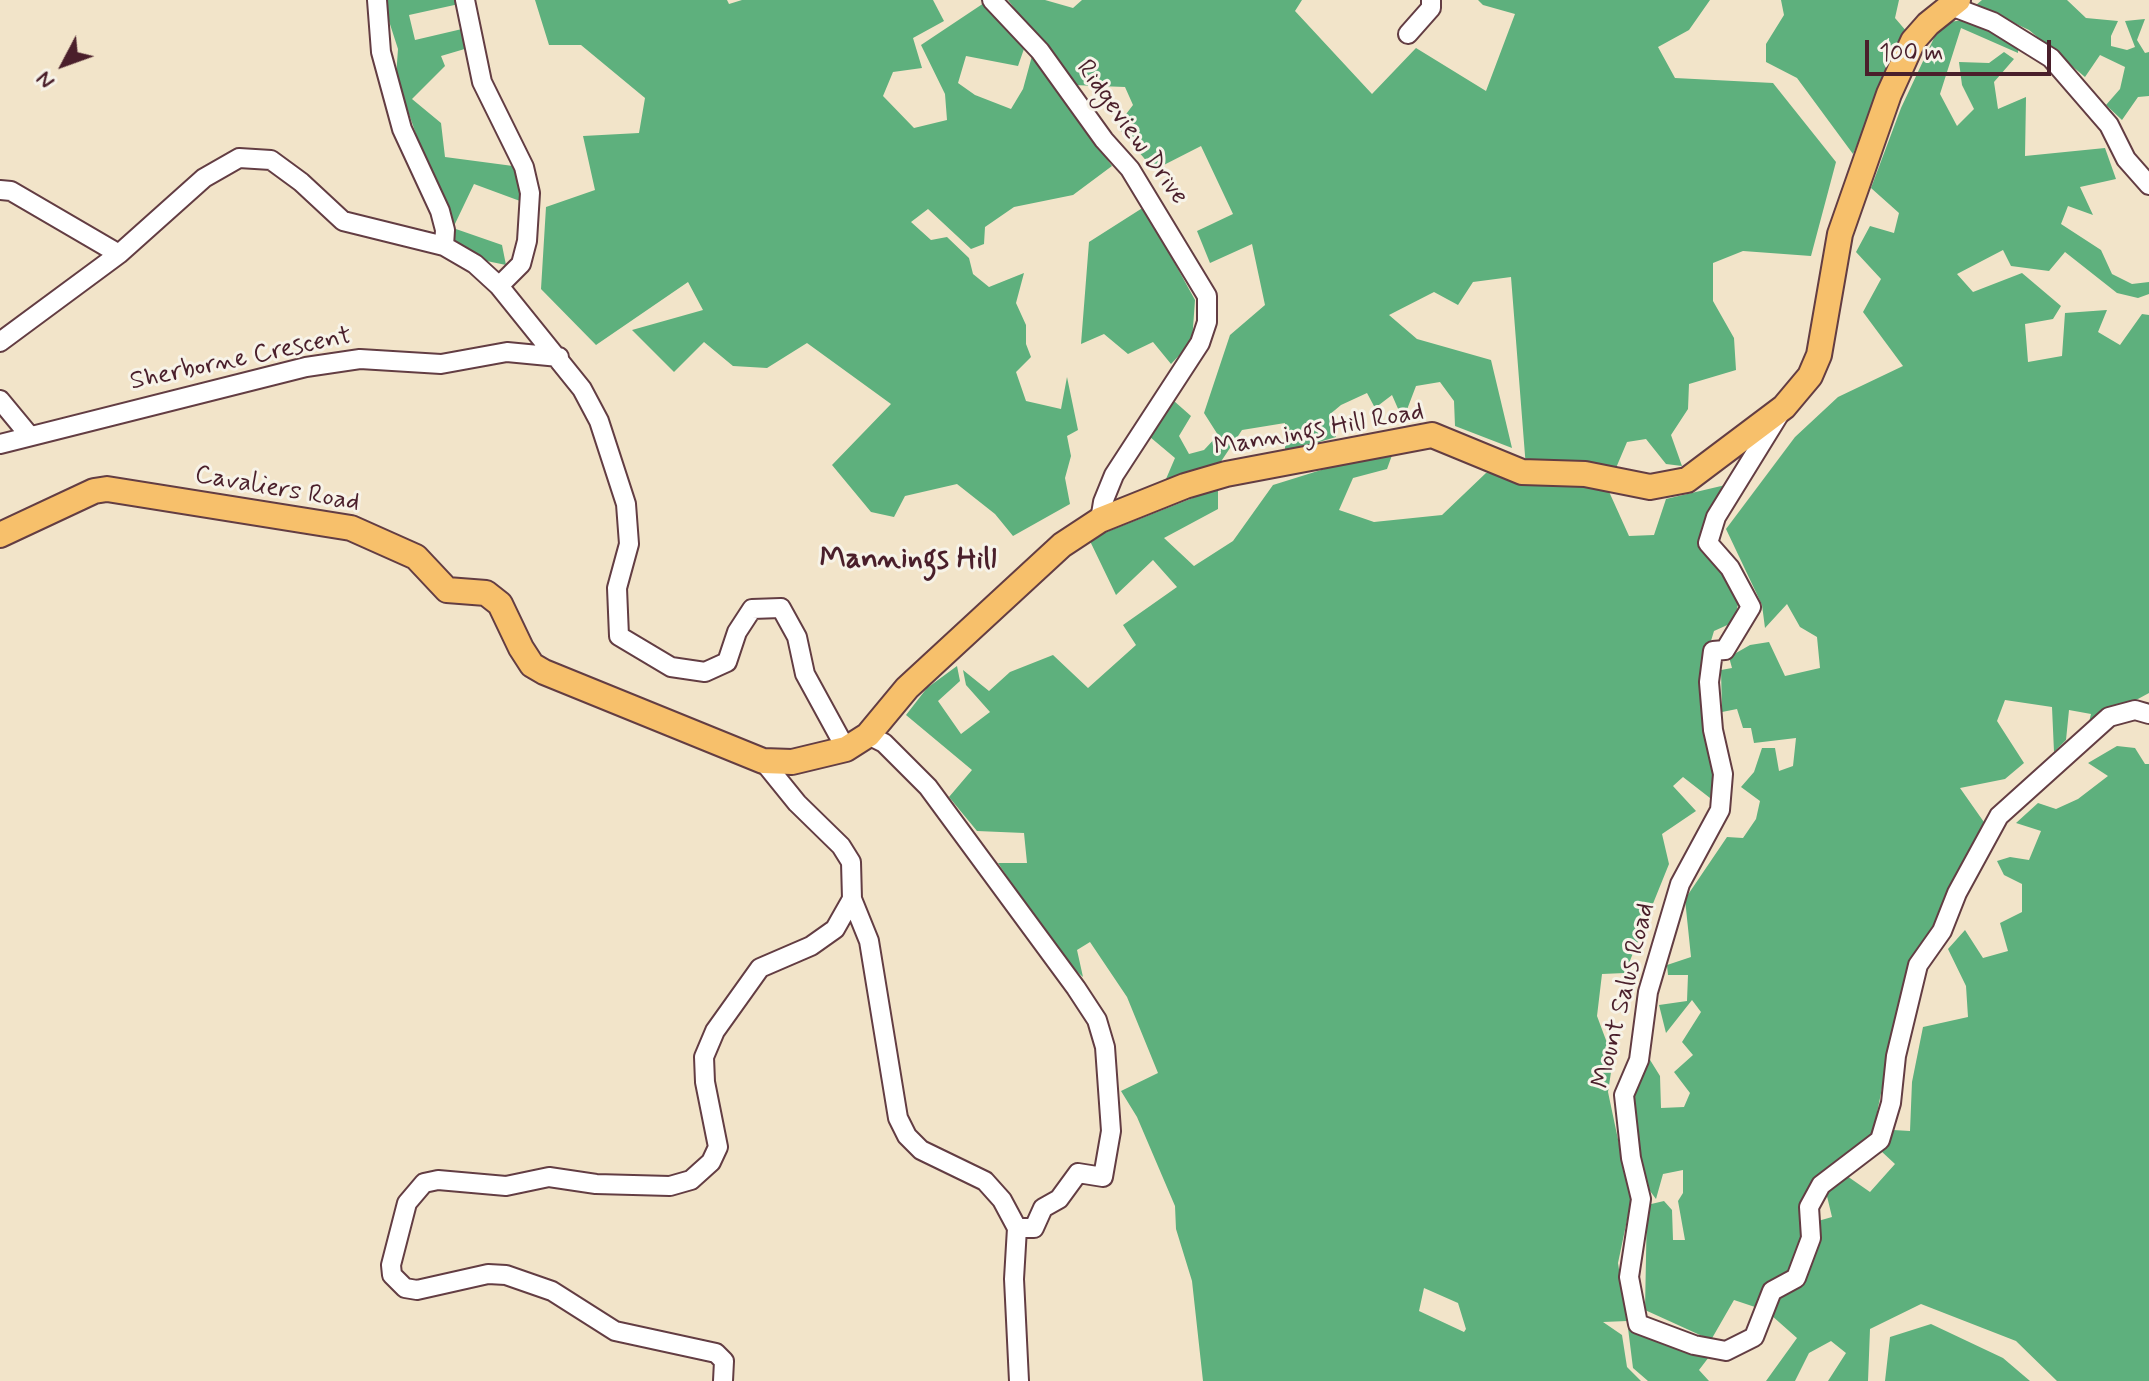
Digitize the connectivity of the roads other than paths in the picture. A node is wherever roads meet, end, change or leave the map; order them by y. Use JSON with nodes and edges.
{"nodes":[{"id":1,"x":377,"y":0,"type":"edge"},
{"id":2,"x":465,"y":0,"type":"edge"},
{"id":3,"x":992,"y":0,"type":"edge"},
{"id":4,"x":1431,"y":0,"type":"edge"},
{"id":5,"x":1955,"y":3,"type":"edge"},
{"id":6,"x":1408,"y":34,"type":"dead end"},
{"id":7,"x":2149,"y":185,"type":"edge"},
{"id":8,"x":0,"y":190,"type":"edge"},
{"id":9,"x":444,"y":246,"type":"junction"},
{"id":10,"x":119,"y":254,"type":"junction"},
{"id":11,"x":499,"y":286,"type":"junction"},
{"id":12,"x":0,"y":342,"type":"edge"},
{"id":13,"x":559,"y":357,"type":"junction"},
{"id":14,"x":0,"y":400,"type":"edge"},
{"id":15,"x":1784,"y":407,"type":"junction"},
{"id":16,"x":29,"y":435,"type":"junction"},
{"id":17,"x":0,"y":444,"type":"edge"},
{"id":18,"x":1100,"y":520,"type":"junction"},
{"id":19,"x":0,"y":535,"type":"edge"},
{"id":20,"x":2149,"y":714,"type":"edge"},
{"id":21,"x":868,"y":735,"type":"junction"},
{"id":22,"x":846,"y":749,"type":"junction"},
{"id":23,"x":763,"y":761,"type":"junction"},
{"id":24,"x":852,"y":899,"type":"junction"},
{"id":25,"x":1017,"y":1228,"type":"junction"},
{"id":26,"x":723,"y":1381,"type":"edge"},
{"id":27,"x":1019,"y":1381,"type":"edge"}],
"edges":[{"from":1,"to":9,"type":"street"},
{"from":2,"to":11,"type":"street"},
{"from":3,"to":18,"type":"street","name":"Ridgeview Drive"},
{"from":4,"to":6,"type":"street"},
{"from":5,"to":7,"type":"street"},
{"from":5,"to":15,"type":"main road","name":"Mannings Hill Road"},
{"from":8,"to":10,"type":"street"},
{"from":9,"to":10,"type":"street"},
{"from":9,"to":11,"type":"street"},
{"from":10,"to":12,"type":"street"},
{"from":11,"to":13,"type":"street"},
{"from":13,"to":16,"type":"street","name":"Sherborne Crescent"},
{"from":13,"to":22,"type":"street"},
{"from":14,"to":16,"type":"street"},
{"from":15,"to":18,"type":"main road","name":"Mannings Hill Road"},
{"from":15,"to":20,"type":"street","name":"Mount Salus Road"},
{"from":16,"to":17,"type":"street","name":"Sherborne Crescent"},
{"from":18,"to":21,"type":"main road","name":"Mannings Hill Road"},
{"from":19,"to":23,"type":"main road","name":"Cavaliers Road"},
{"from":21,"to":22,"type":"main road","name":"Mannings Hill Road"},
{"from":21,"to":25,"type":"street"},
{"from":22,"to":23,"type":"main road","name":"Mannings Hill Road"},
{"from":23,"to":24,"type":"street"},
{"from":24,"to":25,"type":"street"},
{"from":24,"to":26,"type":"street"},
{"from":25,"to":27,"type":"street"}]}
